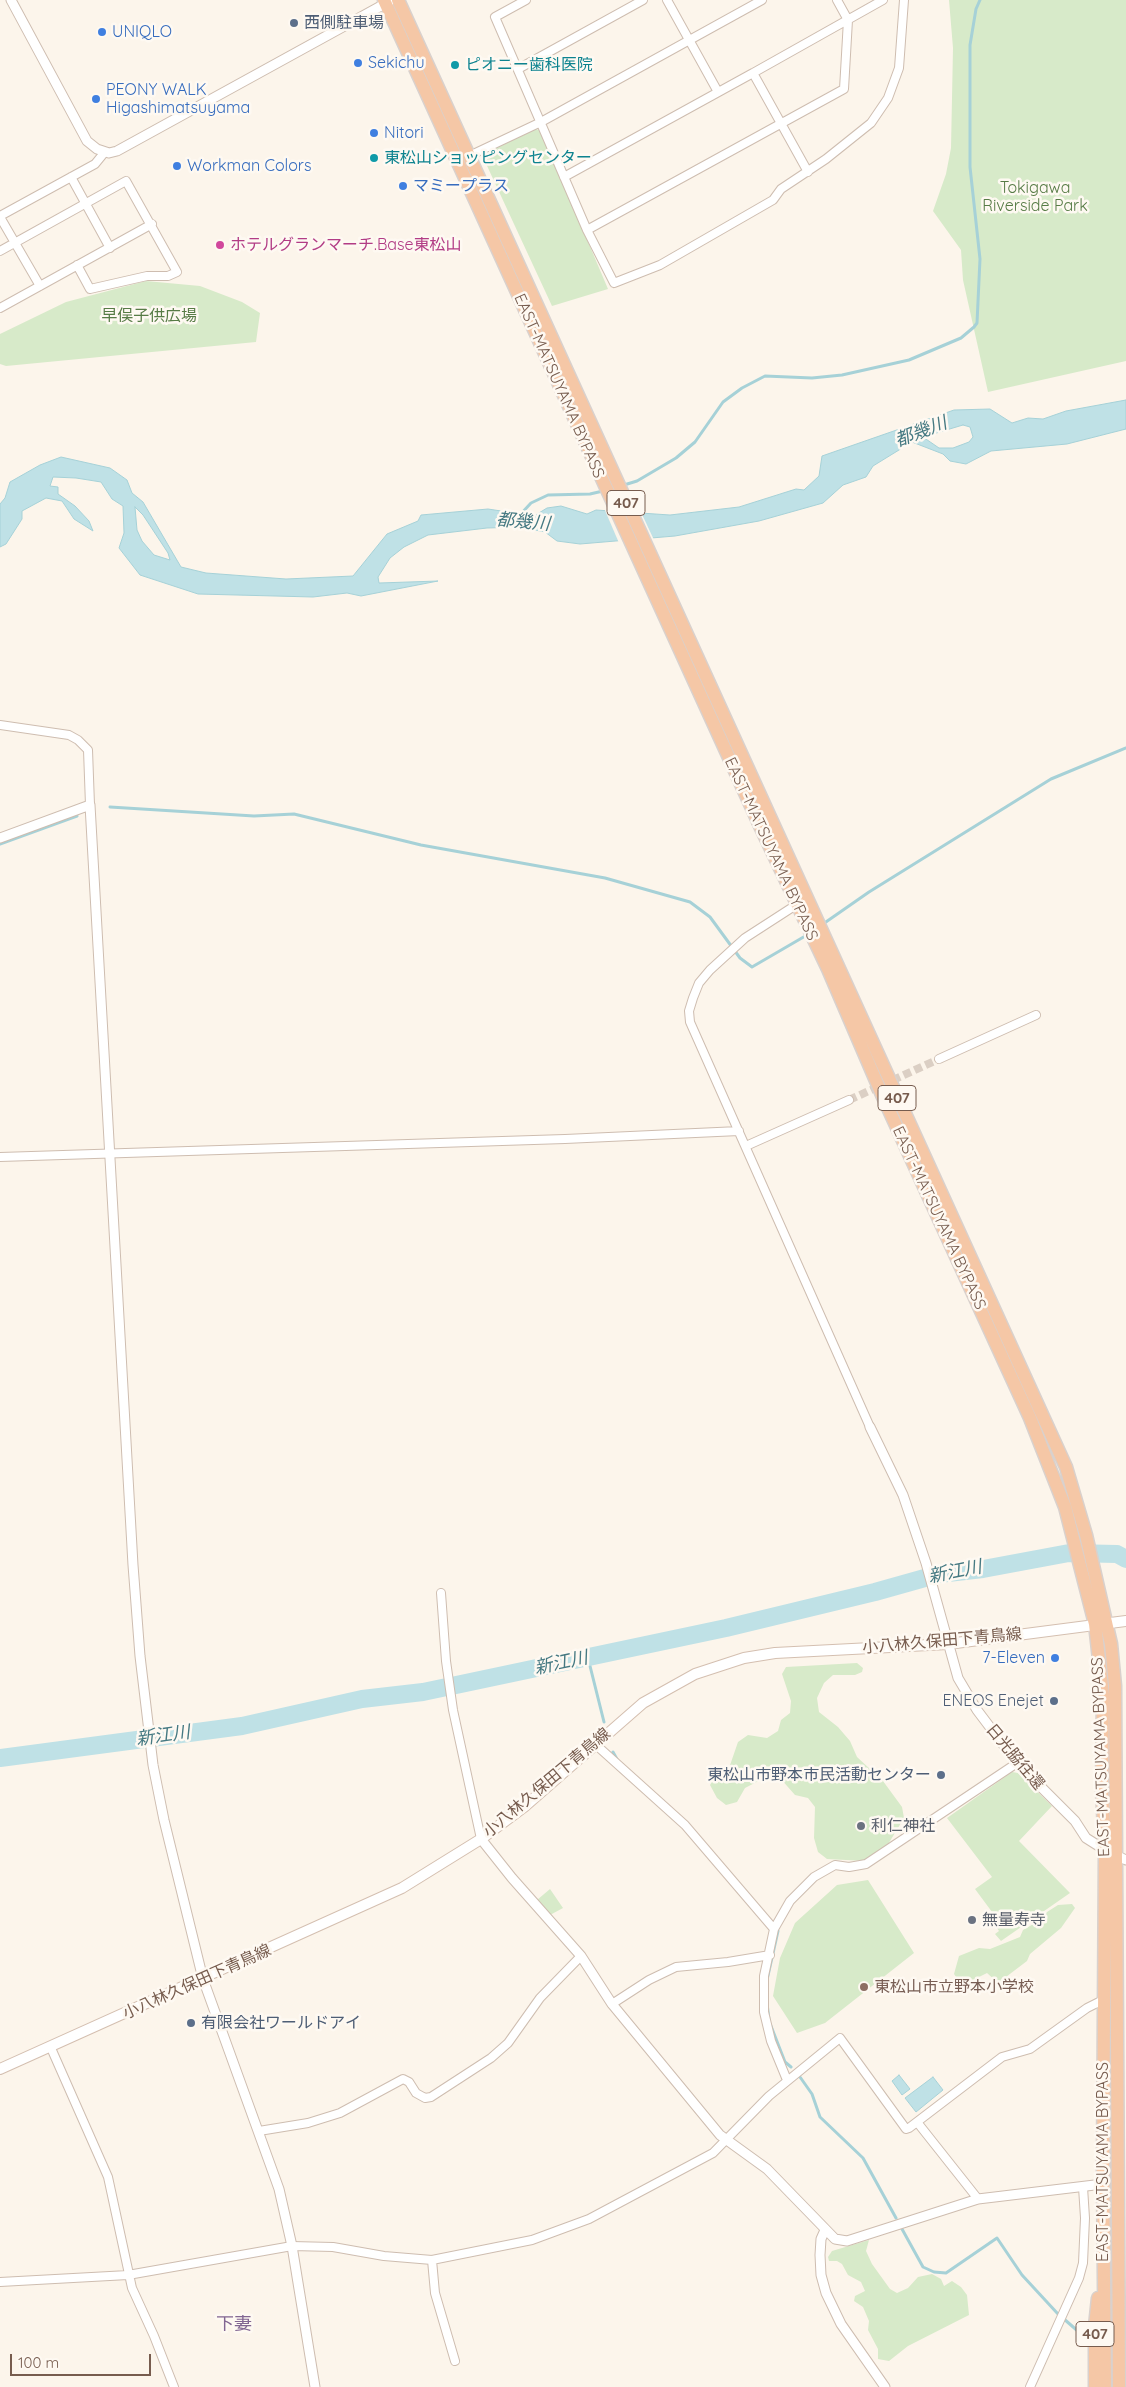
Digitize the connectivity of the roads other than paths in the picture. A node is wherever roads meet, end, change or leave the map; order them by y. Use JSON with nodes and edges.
{"nodes":[{"id":1,"x":11,"y":0,"type":"edge"},
{"id":2,"x":398,"y":0,"type":"edge"},
{"id":3,"x":526,"y":0,"type":"edge"},
{"id":4,"x":643,"y":0,"type":"edge"},
{"id":5,"x":666,"y":0,"type":"edge"},
{"id":6,"x":762,"y":0,"type":"edge"},
{"id":7,"x":837,"y":0,"type":"edge"},
{"id":8,"x":883,"y":0,"type":"edge"},
{"id":9,"x":904,"y":0,"type":"edge"},
{"id":10,"x":387,"y":1,"type":"edge"},
{"id":11,"x":848,"y":20,"type":"junction"},
{"id":12,"x":689,"y":40,"type":"junction"},
{"id":13,"x":518,"y":69,"type":"junction"},
{"id":14,"x":753,"y":73,"type":"junction"},
{"id":15,"x":718,"y":92,"type":"junction"},
{"id":16,"x":542,"y":122,"type":"junction"},
{"id":17,"x":781,"y":124,"type":"junction"},
{"id":18,"x":104,"y":153,"type":"junction"},
{"id":19,"x":469,"y":156,"type":"junction"},
{"id":20,"x":808,"y":172,"type":"junction"},
{"id":21,"x":71,"y":177,"type":"junction"},
{"id":22,"x":564,"y":177,"type":"junction"},
{"id":23,"x":86,"y":203,"type":"junction"},
{"id":24,"x":0,"y":216,"type":"edge"},
{"id":25,"x":152,"y":224,"type":"junction"},
{"id":26,"x":587,"y":230,"type":"junction"},
{"id":27,"x":15,"y":243,"type":"junction"},
{"id":28,"x":110,"y":248,"type":"junction"},
{"id":29,"x":0,"y":251,"type":"edge"},
{"id":30,"x":77,"y":265,"type":"junction"},
{"id":31,"x":40,"y":286,"type":"junction"},
{"id":32,"x":0,"y":308,"type":"edge"},
{"id":33,"x":547,"y":344,"type":"junction"},
{"id":34,"x":0,"y":725,"type":"edge"},
{"id":35,"x":90,"y":805,"type":"junction"},
{"id":36,"x":0,"y":838,"type":"edge"},
{"id":37,"x":796,"y":905,"type":"junction"},
{"id":38,"x":1036,"y":1015,"type":"dead end"},
{"id":39,"x":939,"y":1059,"type":"tunnel mouth"},
{"id":40,"x":849,"y":1100,"type":"tunnel mouth"},
{"id":41,"x":738,"y":1131,"type":"junction"},
{"id":42,"x":746,"y":1146,"type":"junction"},
{"id":43,"x":111,"y":1153,"type":"junction"},
{"id":44,"x":0,"y":1157,"type":"edge"},
{"id":45,"x":870,"y":1428,"type":"joint"},
{"id":46,"x":440,"y":1592,"type":"dead end"},
{"id":47,"x":1126,"y":1621,"type":"edge"},
{"id":48,"x":1101,"y":1624,"type":"junction"},
{"id":49,"x":948,"y":1644,"type":"junction"},
{"id":50,"x":595,"y":1744,"type":"junction"},
{"id":51,"x":1017,"y":1763,"type":"junction"},
{"id":52,"x":481,"y":1840,"type":"junction"},
{"id":53,"x":1104,"y":1850,"type":"junction"},
{"id":54,"x":1121,"y":1858,"type":"edge"},
{"id":55,"x":774,"y":1929,"type":"junction"},
{"id":56,"x":770,"y":1955,"type":"junction"},
{"id":57,"x":581,"y":1956,"type":"junction"},
{"id":58,"x":203,"y":1979,"type":"junction"},
{"id":59,"x":1103,"y":2000,"type":"junction"},
{"id":60,"x":612,"y":2004,"type":"junction"},
{"id":61,"x":51,"y":2048,"type":"junction"},
{"id":62,"x":0,"y":2069,"type":"edge"},
{"id":63,"x":787,"y":2080,"type":"junction"},
{"id":64,"x":917,"y":2122,"type":"junction"},
{"id":65,"x":259,"y":2131,"type":"junction"},
{"id":66,"x":727,"y":2141,"type":"junction"},
{"id":67,"x":1122,"y":2178,"type":"edge"},
{"id":68,"x":1103,"y":2184,"type":"junction"},
{"id":69,"x":1083,"y":2187,"type":"junction"},
{"id":70,"x":978,"y":2199,"type":"junction"},
{"id":71,"x":1119,"y":2226,"type":"junction"},
{"id":72,"x":825,"y":2230,"type":"junction"},
{"id":73,"x":292,"y":2246,"type":"junction"},
{"id":74,"x":432,"y":2260,"type":"junction"},
{"id":75,"x":1126,"y":2262,"type":"edge"},
{"id":76,"x":128,"y":2275,"type":"junction"},
{"id":77,"x":0,"y":2282,"type":"edge"},
{"id":78,"x":1104,"y":2282,"type":"junction"},
{"id":79,"x":455,"y":2362,"type":"dead end"},
{"id":80,"x":174,"y":2387,"type":"edge"},
{"id":81,"x":315,"y":2387,"type":"edge"},
{"id":82,"x":885,"y":2387,"type":"edge"},
{"id":83,"x":1030,"y":2387,"type":"edge"},
{"id":84,"x":1095,"y":2387,"type":"edge"},
{"id":85,"x":1105,"y":2387,"type":"edge"},
{"id":86,"x":1119,"y":2387,"type":"edge"}],
"edges":[{"from":1,"to":18,"type":"street"},
{"from":2,"to":19,"type":"highway","name":"EAST-MATSUYAMA BYPASS","number":"407"},
{"from":3,"to":13,"type":"street"},
{"from":4,"to":13,"type":"street"},
{"from":5,"to":12,"type":"street"},
{"from":6,"to":12,"type":"street"},
{"from":7,"to":11,"type":"street"},
{"from":8,"to":11,"type":"street"},
{"from":9,"to":20,"type":"street"},
{"from":10,"to":18,"type":"street"},
{"from":10,"to":33,"type":"highway","name":"EAST-MATSUYAMA BYPASS","number":"407"},
{"from":11,"to":14,"type":"street"},
{"from":11,"to":17,"type":"street"},
{"from":12,"to":15,"type":"street"},
{"from":12,"to":16,"type":"street"},
{"from":13,"to":16,"type":"street"},
{"from":14,"to":15,"type":"street"},
{"from":14,"to":17,"type":"street"},
{"from":15,"to":22,"type":"street"},
{"from":16,"to":19,"type":"street"},
{"from":16,"to":22,"type":"street"},
{"from":17,"to":20,"type":"street"},
{"from":17,"to":26,"type":"street"},
{"from":18,"to":21,"type":"street"},
{"from":19,"to":33,"type":"highway","name":"EAST-MATSUYAMA BYPASS","number":"407"},
{"from":20,"to":26,"type":"street"},
{"from":21,"to":23,"type":"street"},
{"from":21,"to":24,"type":"street"},
{"from":22,"to":26,"type":"street"},
{"from":23,"to":25,"type":"street"},
{"from":23,"to":27,"type":"street"},
{"from":23,"to":28,"type":"street"},
{"from":24,"to":27,"type":"street"},
{"from":25,"to":28,"type":"street"},
{"from":25,"to":30,"type":"street"},
{"from":27,"to":29,"type":"street"},
{"from":27,"to":31,"type":"street"},
{"from":28,"to":30,"type":"street"},
{"from":30,"to":31,"type":"street"},
{"from":31,"to":32,"type":"street"},
{"from":33,"to":37,"type":"highway","name":"EAST-MATSUYAMA BYPASS","number":"407"},
{"from":33,"to":48,"type":"highway","name":"EAST-MATSUYAMA BYPASS","number":"407"},
{"from":34,"to":35,"type":"street"},
{"from":35,"to":36,"type":"street"},
{"from":35,"to":43,"type":"street"},
{"from":37,"to":41,"type":"street"},
{"from":37,"to":48,"type":"highway","name":"EAST-MATSUYAMA BYPASS","number":"407"},
{"from":38,"to":39,"type":"street"},
{"from":40,"to":42,"type":"street"},
{"from":41,"to":42,"type":"street"},
{"from":41,"to":43,"type":"street"},
{"from":42,"to":45,"type":"street"},
{"from":43,"to":44,"type":"street"},
{"from":43,"to":58,"type":"street"},
{"from":45,"to":49,"type":"street","name":"日光脇往還"},
{"from":46,"to":52,"type":"street"},
{"from":47,"to":48,"type":"main road","name":"小八林久保田下青鳥線"},
{"from":48,"to":49,"type":"main road","name":"小八林久保田下青鳥線"},
{"from":48,"to":53,"type":"highway","name":"EAST-MATSUYAMA BYPASS","number":"407"},
{"from":48,"to":54,"type":"highway","name":"EAST-MATSUYAMA BYPASS","number":"407"},
{"from":49,"to":50,"type":"main road","name":"小八林久保田下青鳥線"},
{"from":49,"to":51,"type":"street","name":"日光脇往還"},
{"from":50,"to":52,"type":"main road","name":"小八林久保田下青鳥線"},
{"from":50,"to":55,"type":"street"},
{"from":51,"to":53,"type":"street","name":"日光脇往還"},
{"from":51,"to":55,"type":"street"},
{"from":52,"to":57,"type":"street"},
{"from":52,"to":58,"type":"main road","name":"小八林久保田下青鳥線"},
{"from":53,"to":54,"type":"street","name":"日光脇往還"},
{"from":53,"to":59,"type":"highway","name":"EAST-MATSUYAMA BYPASS","number":"407"},
{"from":54,"to":67,"type":"highway","name":"EAST-MATSUYAMA BYPASS","number":"407"},
{"from":55,"to":56,"type":"street"},
{"from":56,"to":60,"type":"street"},
{"from":56,"to":63,"type":"street"},
{"from":57,"to":60,"type":"street"},
{"from":57,"to":65,"type":"street"},
{"from":58,"to":61,"type":"main road","name":"小八林久保田下青鳥線"},
{"from":58,"to":65,"type":"street"},
{"from":59,"to":64,"type":"street"},
{"from":59,"to":68,"type":"highway","name":"EAST-MATSUYAMA BYPASS","number":"407"},
{"from":60,"to":66,"type":"street"},
{"from":61,"to":62,"type":"main road","name":"小八林久保田下青鳥線"},
{"from":61,"to":76,"type":"street"},
{"from":63,"to":64,"type":"street"},
{"from":63,"to":66,"type":"street"},
{"from":64,"to":70,"type":"street"},
{"from":65,"to":73,"type":"street"},
{"from":66,"to":72,"type":"street"},
{"from":66,"to":74,"type":"street"},
{"from":67,"to":71,"type":"highway","name":"EAST-MATSUYAMA BYPASS","number":"407"},
{"from":68,"to":69,"type":"street"},
{"from":68,"to":78,"type":"highway","name":"EAST-MATSUYAMA BYPASS","number":"407"},
{"from":69,"to":70,"type":"street"},
{"from":69,"to":83,"type":"street"},
{"from":70,"to":72,"type":"street"},
{"from":71,"to":75,"type":"highway","number":"407"},
{"from":71,"to":86,"type":"highway","number":"407"},
{"from":72,"to":82,"type":"street"},
{"from":73,"to":74,"type":"street"},
{"from":73,"to":76,"type":"street"},
{"from":73,"to":81,"type":"street"},
{"from":74,"to":79,"type":"street"},
{"from":76,"to":77,"type":"street"},
{"from":76,"to":80,"type":"street"},
{"from":78,"to":84,"type":"highway","number":"407"},
{"from":78,"to":85,"type":"highway","number":"407"}]}
